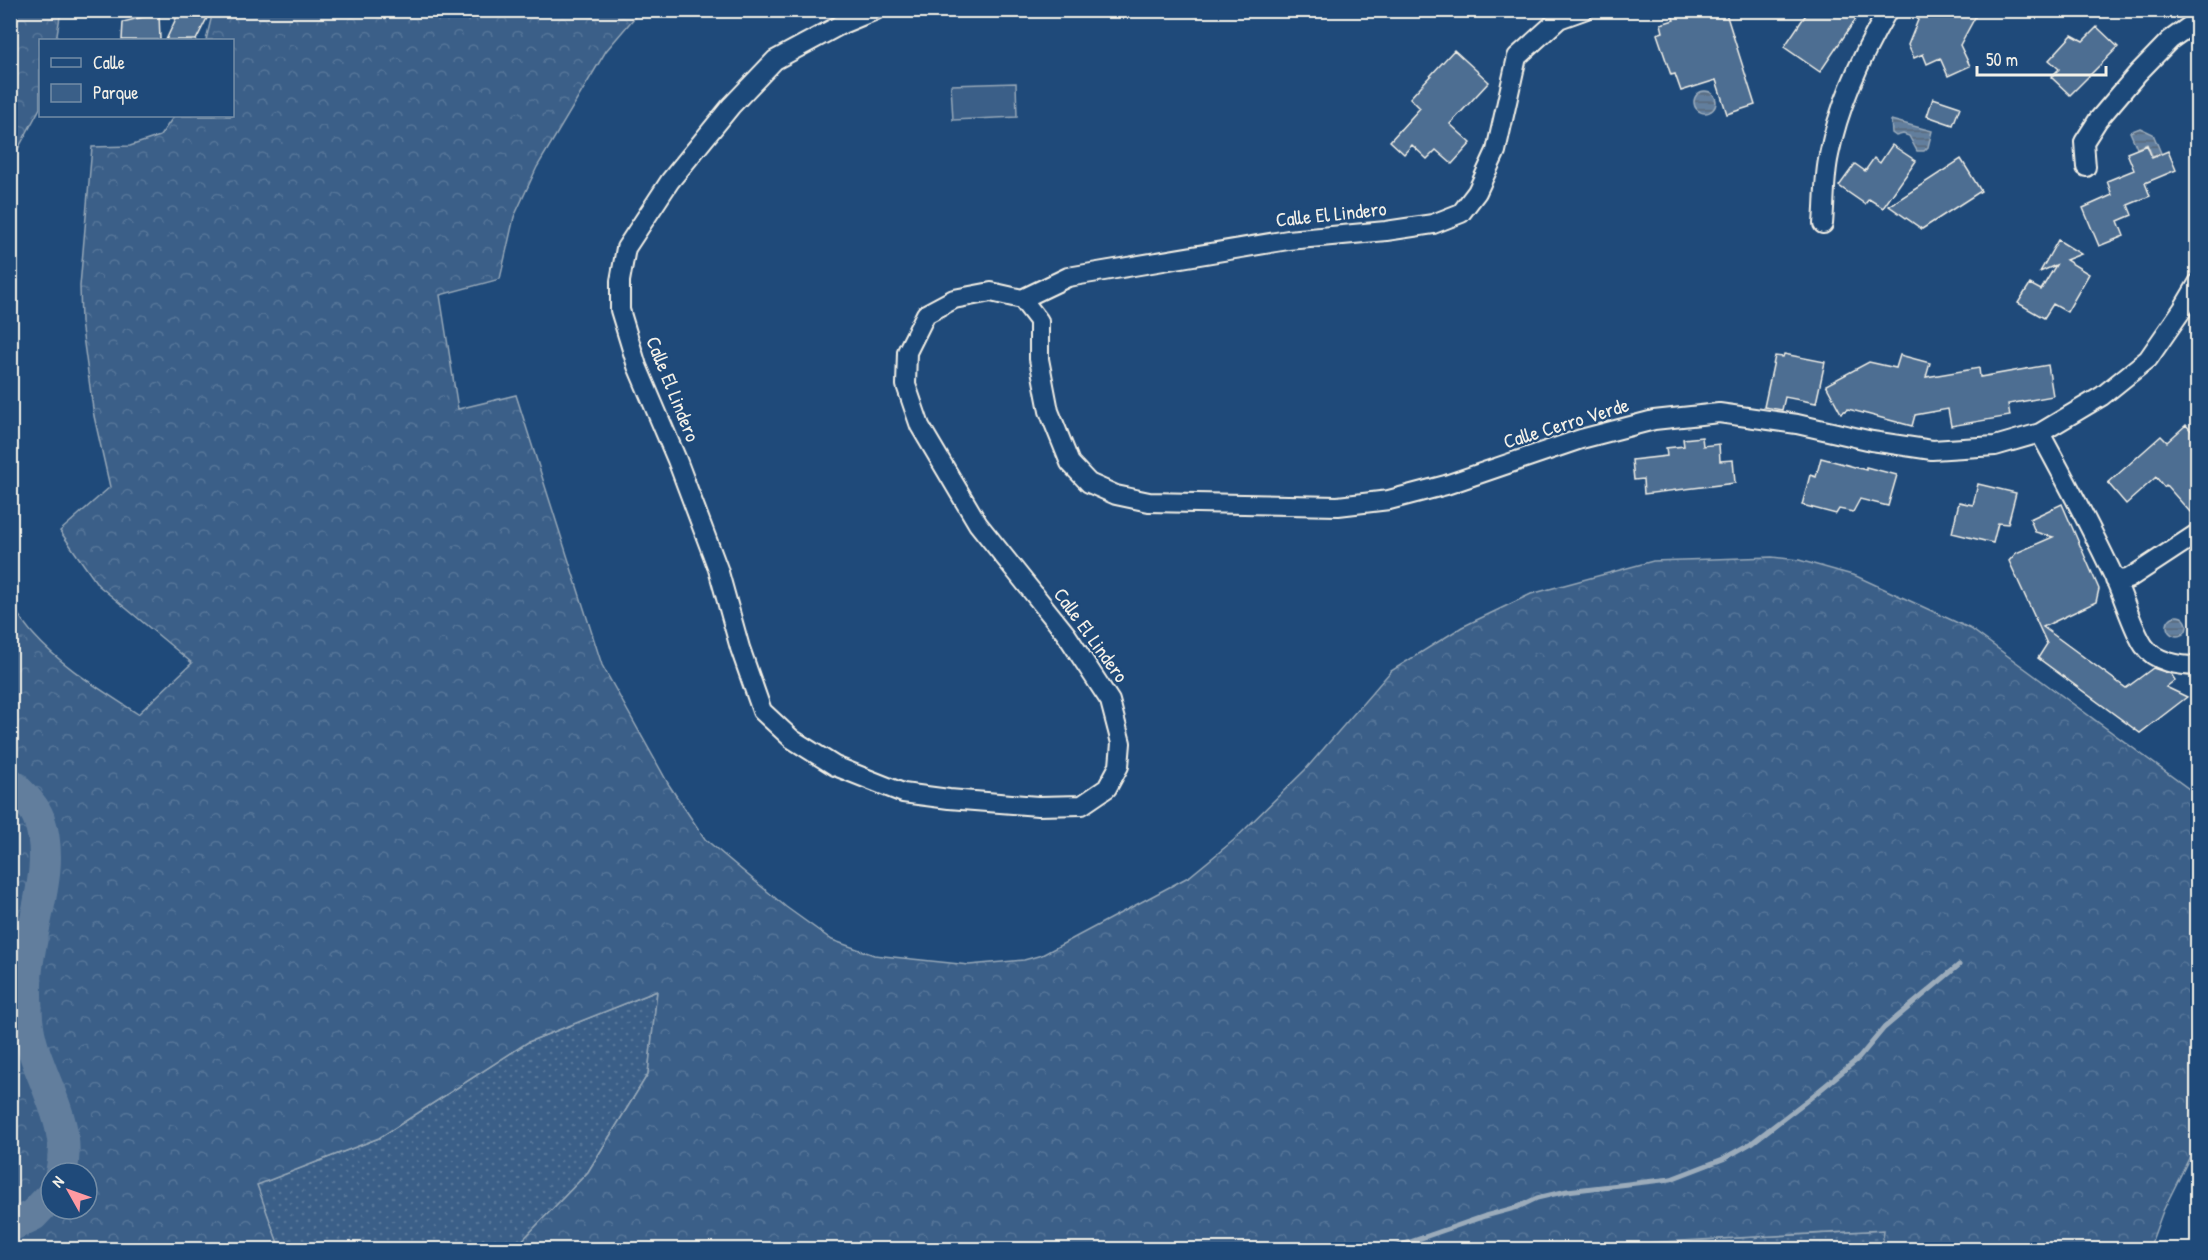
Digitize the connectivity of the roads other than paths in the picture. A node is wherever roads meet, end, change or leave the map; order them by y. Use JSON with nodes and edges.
{"nodes":[{"id":1,"x":876,"y":10,"type":"edge"},
{"id":2,"x":1584,"y":10,"type":"edge"},
{"id":3,"x":1888,"y":10,"type":"edge"},
{"id":4,"x":2198,"y":20,"type":"edge"},
{"id":5,"x":2086,"y":167,"type":"dead end"},
{"id":6,"x":1823,"y":224,"type":"dead end"},
{"id":7,"x":2198,"y":283,"type":"edge"},
{"id":8,"x":1022,"y":299,"type":"junction"},
{"id":9,"x":2040,"y":433,"type":"junction"},
{"id":10,"x":2198,"y":533,"type":"edge"},
{"id":11,"x":2115,"y":580,"type":"junction"},
{"id":12,"x":2198,"y":666,"type":"edge"}],
"edges":[{"from":1,"to":8,"type":"street","name":"Calle El Lindero"},
{"from":2,"to":8,"type":"street","name":"Calle El Lindero"},
{"from":3,"to":6,"type":"street"},
{"from":4,"to":5,"type":"street"},
{"from":7,"to":9,"type":"street","name":"Calle Cerro Verde"},
{"from":8,"to":9,"type":"street","name":"Calle Cerro Verde"},
{"from":9,"to":11,"type":"street"},
{"from":10,"to":11,"type":"street"},
{"from":11,"to":12,"type":"street"}]}
